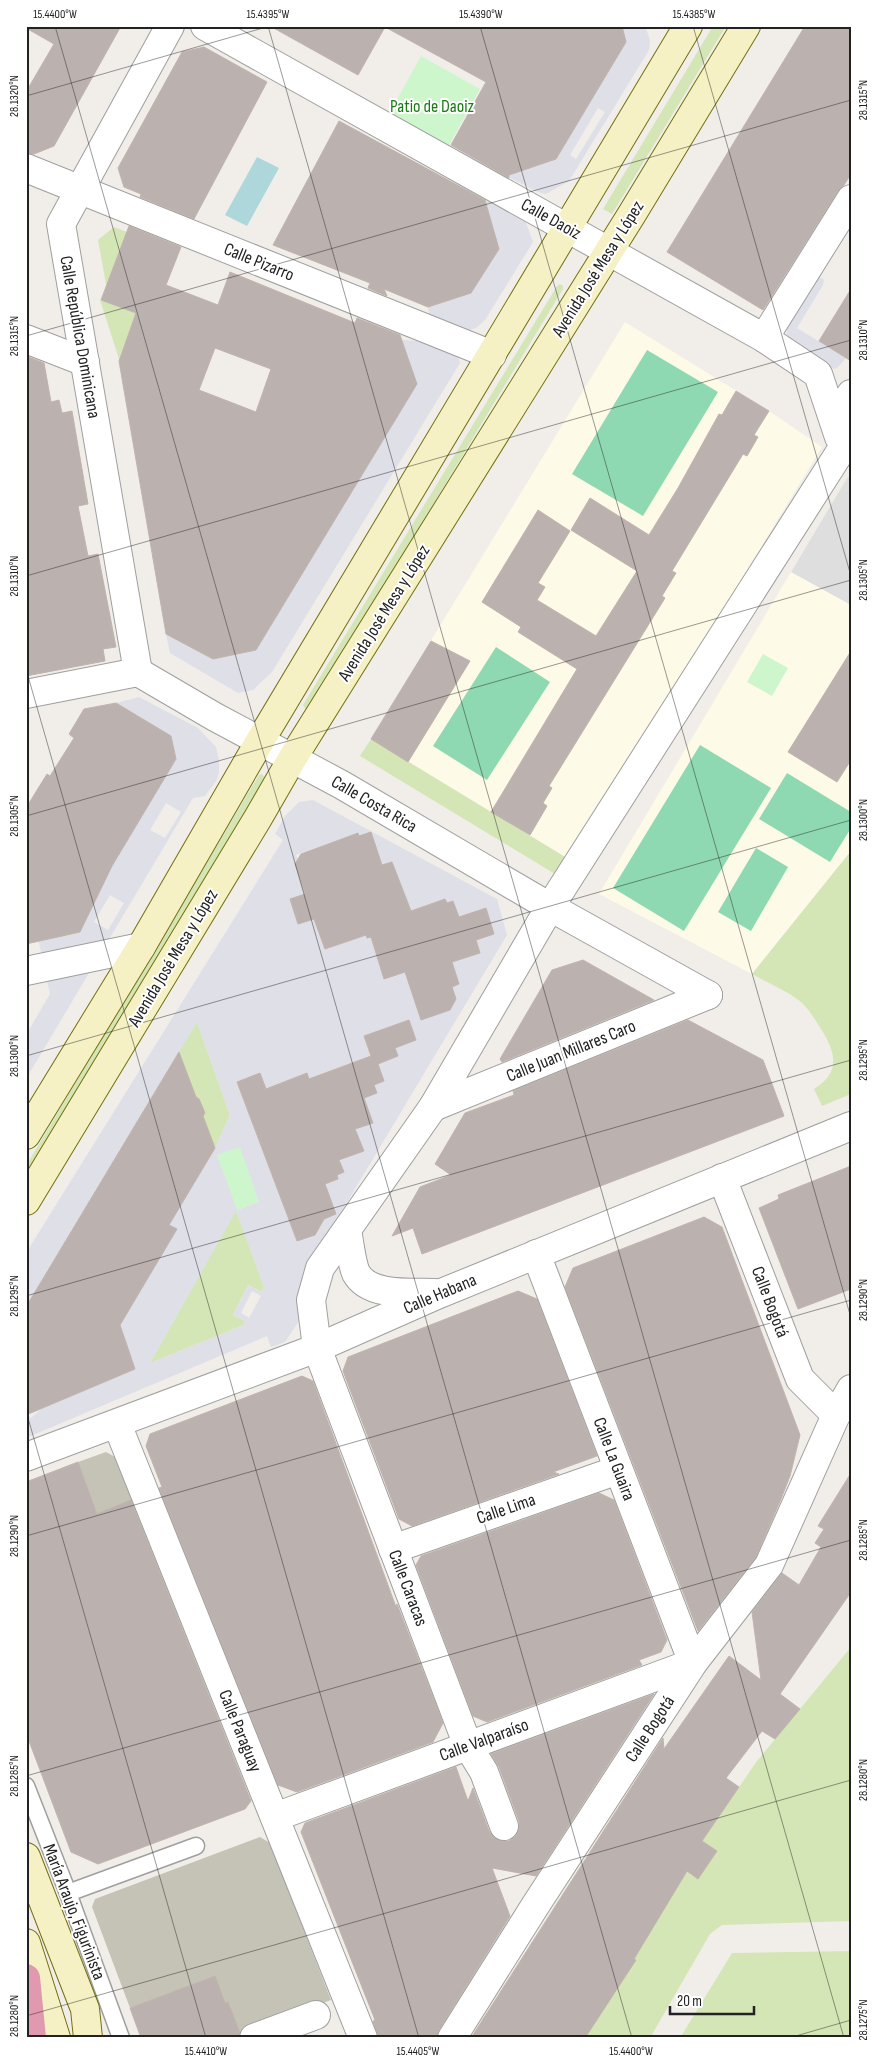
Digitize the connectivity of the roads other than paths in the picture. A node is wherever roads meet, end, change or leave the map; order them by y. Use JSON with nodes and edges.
{"nodes":[{"id":1,"x":170,"y":26,"type":"edge"},
{"id":2,"x":205,"y":26,"type":"edge"},
{"id":3,"x":746,"y":26,"type":"edge"},
{"id":4,"x":683,"y":28,"type":"edge"},
{"id":5,"x":26,"y":168,"type":"edge"},
{"id":6,"x":79,"y":190,"type":"junction"},
{"id":7,"x":851,"y":199,"type":"edge"},
{"id":8,"x":567,"y":227,"type":"junction"},
{"id":9,"x":609,"y":252,"type":"junction"},
{"id":10,"x":764,"y":338,"type":"junction"},
{"id":11,"x":26,"y":339,"type":"edge"},
{"id":12,"x":492,"y":355,"type":"junction"},
{"id":13,"x":84,"y":362,"type":"junction"},
{"id":14,"x":851,"y":394,"type":"edge"},
{"id":15,"x":847,"y":451,"type":"edge"},
{"id":16,"x":138,"y":672,"type":"junction"},
{"id":17,"x":26,"y":694,"type":"edge"},
{"id":18,"x":260,"y":741,"type":"junction"},
{"id":19,"x":292,"y":759,"type":"junction"},
{"id":20,"x":550,"y":907,"type":"junction"},
{"id":21,"x":141,"y":947,"type":"junction"},
{"id":22,"x":35,"y":970,"type":"edge"},
{"id":23,"x":708,"y":995,"type":"joint"},
{"id":24,"x":433,"y":1107,"type":"junction"},
{"id":25,"x":851,"y":1126,"type":"edge"},
{"id":26,"x":26,"y":1135,"type":"edge"},
{"id":27,"x":722,"y":1178,"type":"junction"},
{"id":28,"x":26,"y":1201,"type":"edge"},
{"id":29,"x":347,"y":1231,"type":"junction"},
{"id":30,"x":536,"y":1254,"type":"junction"},
{"id":31,"x":440,"y":1294,"type":"junction"},
{"id":32,"x":317,"y":1348,"type":"junction"},
{"id":33,"x":851,"y":1389,"type":"edge"},
{"id":34,"x":836,"y":1415,"type":"junction"},
{"id":35,"x":117,"y":1424,"type":"junction"},
{"id":36,"x":26,"y":1458,"type":"edge"},
{"id":37,"x":618,"y":1470,"type":"junction"},
{"id":38,"x":394,"y":1549,"type":"junction"},
{"id":39,"x":694,"y":1663,"type":"junction"},
{"id":40,"x":468,"y":1746,"type":"junction"},
{"id":41,"x":26,"y":1786,"type":"edge"},
{"id":42,"x":275,"y":1817,"type":"junction"},
{"id":43,"x":504,"y":1826,"type":"dead end"},
{"id":44,"x":196,"y":1846,"type":"dead end"},
{"id":45,"x":26,"y":1857,"type":"edge"},
{"id":46,"x":68,"y":1893,"type":"junction"},
{"id":47,"x":26,"y":1943,"type":"edge"},
{"id":48,"x":26,"y":1978,"type":"edge"},
{"id":49,"x":85,"y":2009,"type":"junction"},
{"id":50,"x":316,"y":2015,"type":"dead end"},
{"id":51,"x":32,"y":2038,"type":"edge"},
{"id":52,"x":56,"y":2038,"type":"edge"},
{"id":53,"x":88,"y":2038,"type":"edge"},
{"id":54,"x":97,"y":2038,"type":"edge"},
{"id":55,"x":121,"y":2038,"type":"edge"},
{"id":56,"x":254,"y":2038,"type":"edge"},
{"id":57,"x":363,"y":2038,"type":"edge"},
{"id":58,"x":452,"y":2038,"type":"edge"}],
"edges":[{"from":1,"to":6,"type":"street","name":"Calle República Dominicana"},
{"from":2,"to":8,"type":"street","name":"Calle Daoiz"},
{"from":3,"to":9,"type":"street","name":"Avenida José Mesa y López"},
{"from":4,"to":8,"type":"street","name":"Avenida José Mesa y López"},
{"from":5,"to":6,"type":"street","name":"Calle Pizarro"},
{"from":6,"to":12,"type":"street","name":"Calle Pizarro"},
{"from":6,"to":13,"type":"street","name":"Calle República Dominicana"},
{"from":7,"to":10,"type":"street"},
{"from":8,"to":9,"type":"street","name":"Calle Daoiz"},
{"from":8,"to":12,"type":"street","name":"Avenida José Mesa y López"},
{"from":9,"to":10,"type":"street","name":"Calle Daoiz"},
{"from":9,"to":19,"type":"street","name":"Avenida José Mesa y López"},
{"from":10,"to":15,"type":"street","name":"Calle Daoiz"},
{"from":11,"to":13,"type":"street"},
{"from":12,"to":18,"type":"street","name":"Avenida José Mesa y López"},
{"from":13,"to":16,"type":"street","name":"Calle República Dominicana"},
{"from":14,"to":15,"type":"street"},
{"from":15,"to":20,"type":"street","name":"Calle Caracas"},
{"from":16,"to":17,"type":"street"},
{"from":16,"to":18,"type":"street","name":"Calle Costa Rica"},
{"from":18,"to":19,"type":"street","name":"Calle Costa Rica"},
{"from":18,"to":21,"type":"street","name":"Avenida José Mesa y López"},
{"from":19,"to":20,"type":"street","name":"Calle Costa Rica"},
{"from":19,"to":28,"type":"street","name":"Avenida José Mesa y López"},
{"from":20,"to":23,"type":"street","name":"Calle Costa Rica"},
{"from":20,"to":24,"type":"street","name":"Calle Caracas"},
{"from":21,"to":22,"type":"street"},
{"from":21,"to":26,"type":"street","name":"Avenida José Mesa y López"},
{"from":23,"to":24,"type":"street","name":"Calle Juan Millares Caro"},
{"from":24,"to":29,"type":"street","name":"Calle Caracas"},
{"from":25,"to":27,"type":"street","name":"Calle Habana"},
{"from":27,"to":30,"type":"street","name":"Calle Habana"},
{"from":27,"to":34,"type":"street","name":"Calle Bogotá"},
{"from":29,"to":31,"type":"street"},
{"from":29,"to":32,"type":"street","name":"Calle Caracas"},
{"from":30,"to":31,"type":"street","name":"Calle Habana"},
{"from":30,"to":37,"type":"street","name":"Calle La Guaira"},
{"from":31,"to":32,"type":"street","name":"Calle Habana"},
{"from":32,"to":35,"type":"street","name":"Calle Habana"},
{"from":32,"to":38,"type":"street","name":"Calle Caracas"},
{"from":33,"to":34,"type":"street","name":"Calle Bogotá"},
{"from":34,"to":39,"type":"street","name":"Calle Bogotá"},
{"from":35,"to":36,"type":"street","name":"Calle Habana"},
{"from":35,"to":42,"type":"street","name":"Calle Paraguay"},
{"from":37,"to":38,"type":"street","name":"Calle Lima"},
{"from":37,"to":39,"type":"street","name":"Calle La Guaira"},
{"from":38,"to":40,"type":"street","name":"Calle Caracas"},
{"from":39,"to":40,"type":"street","name":"Calle Valparaíso"},
{"from":39,"to":58,"type":"street","name":"Calle Bogotá"},
{"from":40,"to":42,"type":"street","name":"Calle Valparaíso"},
{"from":40,"to":43,"type":"street","name":"Calle Caracas"},
{"from":41,"to":46,"type":"lane","name":"María Araujo, Figurinista"},
{"from":42,"to":57,"type":"street","name":"Calle Paraguay"},
{"from":44,"to":46,"type":"lane"},
{"from":45,"to":49,"type":"street","name":"María Araujo, Figurinista"},
{"from":46,"to":55,"type":"lane","name":"María Araujo, Figurinista"},
{"from":47,"to":52,"type":"street"},
{"from":48,"to":51,"type":"highway"},
{"from":49,"to":53,"type":"street","name":"María Araujo, Figurinista"},
{"from":49,"to":54,"type":"lane","name":"María Araujo, Figurinista"},
{"from":50,"to":56,"type":"street"}]}
